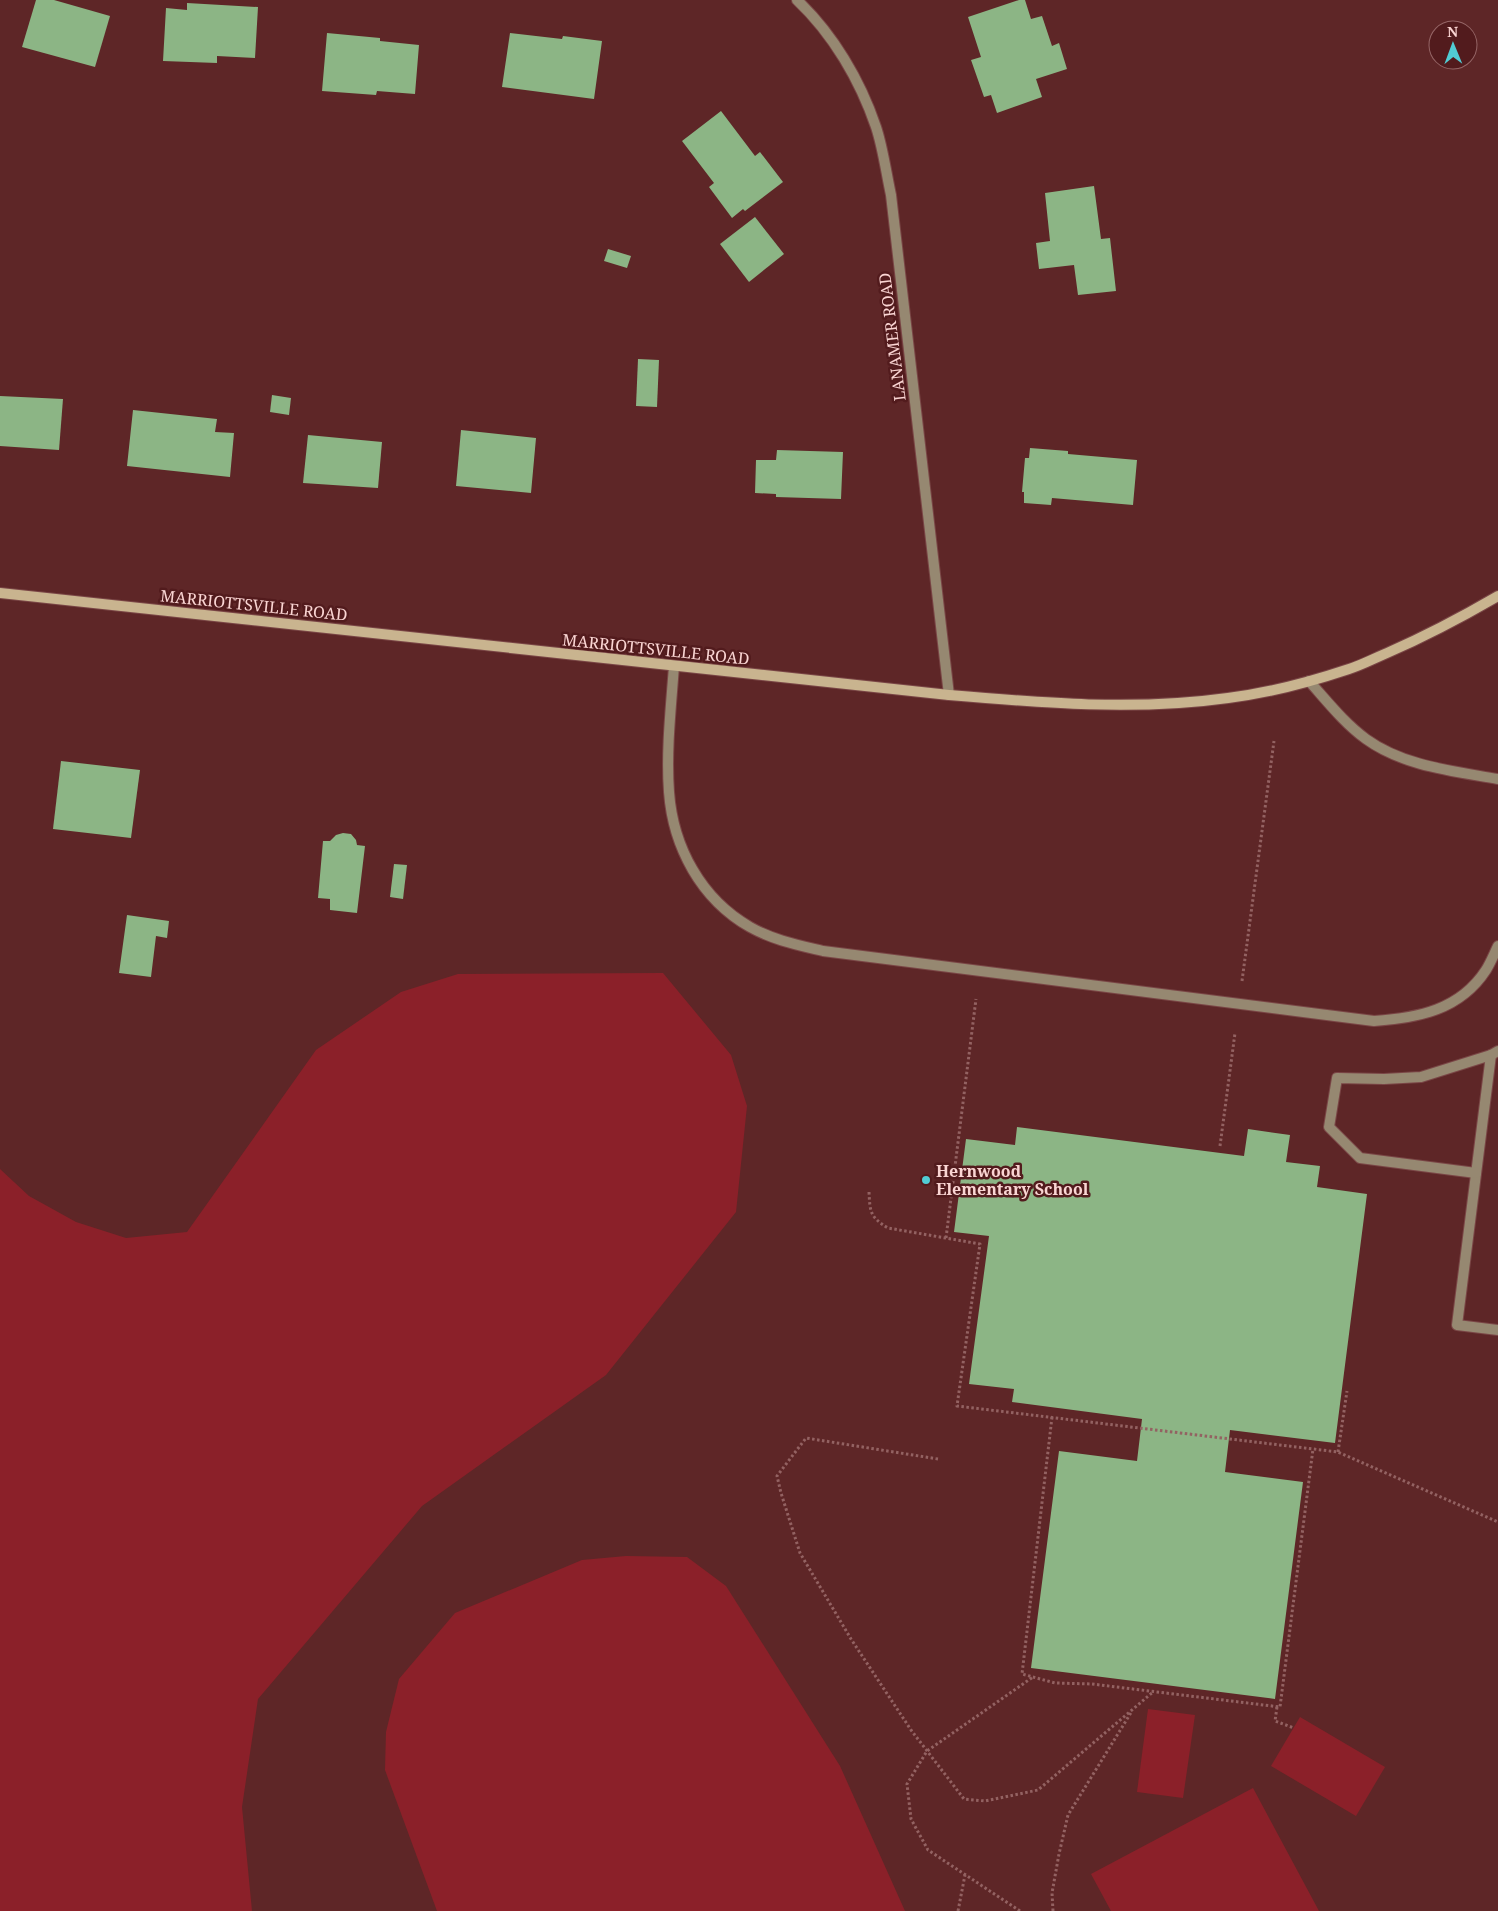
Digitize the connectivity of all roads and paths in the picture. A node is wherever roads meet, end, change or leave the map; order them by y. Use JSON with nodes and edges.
{"nodes":[{"id":1,"x":798,"y":0,"type":"edge"},
{"id":2,"x":0,"y":593,"type":"edge"},
{"id":3,"x":1498,"y":596,"type":"edge"},
{"id":4,"x":674,"y":666,"type":"junction"},
{"id":5,"x":1309,"y":681,"type":"junction"},
{"id":6,"x":949,"y":695,"type":"junction"},
{"id":7,"x":1274,"y":741,"type":"dead end"},
{"id":8,"x":1498,"y":779,"type":"edge"},
{"id":9,"x":1498,"y":946,"type":"edge"},
{"id":10,"x":1242,"y":983,"type":"dead end"},
{"id":11,"x":976,"y":999,"type":"dead end"},
{"id":12,"x":1235,"y":1033,"type":"dead end"},
{"id":13,"x":1494,"y":1053,"type":"edge"},
{"id":14,"x":1220,"y":1146,"type":"dead end"},
{"id":15,"x":1476,"y":1173,"type":"junction"},
{"id":16,"x":869,"y":1192,"type":"dead end"},
{"id":17,"x":946,"y":1238,"type":"junction"},
{"id":18,"x":1498,"y":1330,"type":"edge"},
{"id":19,"x":1347,"y":1391,"type":"dead end"},
{"id":20,"x":1052,"y":1416,"type":"junction"},
{"id":21,"x":1313,"y":1449,"type":"junction"},
{"id":22,"x":1338,"y":1452,"type":"junction"},
{"id":23,"x":938,"y":1460,"type":"dead end"},
{"id":24,"x":1498,"y":1522,"type":"edge"},
{"id":25,"x":1033,"y":1676,"type":"junction"},
{"id":26,"x":1153,"y":1692,"type":"junction"},
{"id":27,"x":1277,"y":1707,"type":"junction"},
{"id":28,"x":1133,"y":1708,"type":"junction"},
{"id":29,"x":1294,"y":1728,"type":"dead end"},
{"id":30,"x":928,"y":1751,"type":"junction"},
{"id":31,"x":965,"y":1875,"type":"junction"},
{"id":32,"x":958,"y":1911,"type":"edge"},
{"id":33,"x":1020,"y":1911,"type":"edge"},
{"id":34,"x":1053,"y":1911,"type":"edge"}],
"edges":[{"from":1,"to":6,"type":"street","name":"LANAMER ROAD"},
{"from":2,"to":4,"type":"main road","name":"MARRIOTTSVILLE ROAD"},
{"from":3,"to":5,"type":"main road","name":"MARRIOTTSVILLE ROAD"},
{"from":4,"to":6,"type":"main road","name":"MARRIOTTSVILLE ROAD"},
{"from":4,"to":9,"type":"street"},
{"from":5,"to":6,"type":"main road","name":"MARRIOTTSVILLE ROAD"},
{"from":5,"to":8,"type":"street"},
{"from":7,"to":10,"type":"path"},
{"from":11,"to":17,"type":"path"},
{"from":12,"to":14,"type":"path"},
{"from":13,"to":15,"type":"street"},
{"from":13,"to":15,"type":"street"},
{"from":15,"to":18,"type":"street"},
{"from":16,"to":17,"type":"path"},
{"from":17,"to":20,"type":"path"},
{"from":19,"to":22,"type":"path"},
{"from":20,"to":21,"type":"path"},
{"from":20,"to":25,"type":"path"},
{"from":21,"to":22,"type":"path"},
{"from":21,"to":27,"type":"path"},
{"from":22,"to":24,"type":"path"},
{"from":23,"to":30,"type":"path"},
{"from":25,"to":26,"type":"path"},
{"from":25,"to":30,"type":"path"},
{"from":26,"to":27,"type":"path"},
{"from":26,"to":28,"type":"path"},
{"from":27,"to":29,"type":"path"},
{"from":28,"to":30,"type":"path"},
{"from":28,"to":34,"type":"path"},
{"from":30,"to":31,"type":"path"},
{"from":31,"to":32,"type":"path"},
{"from":31,"to":33,"type":"path"}]}
